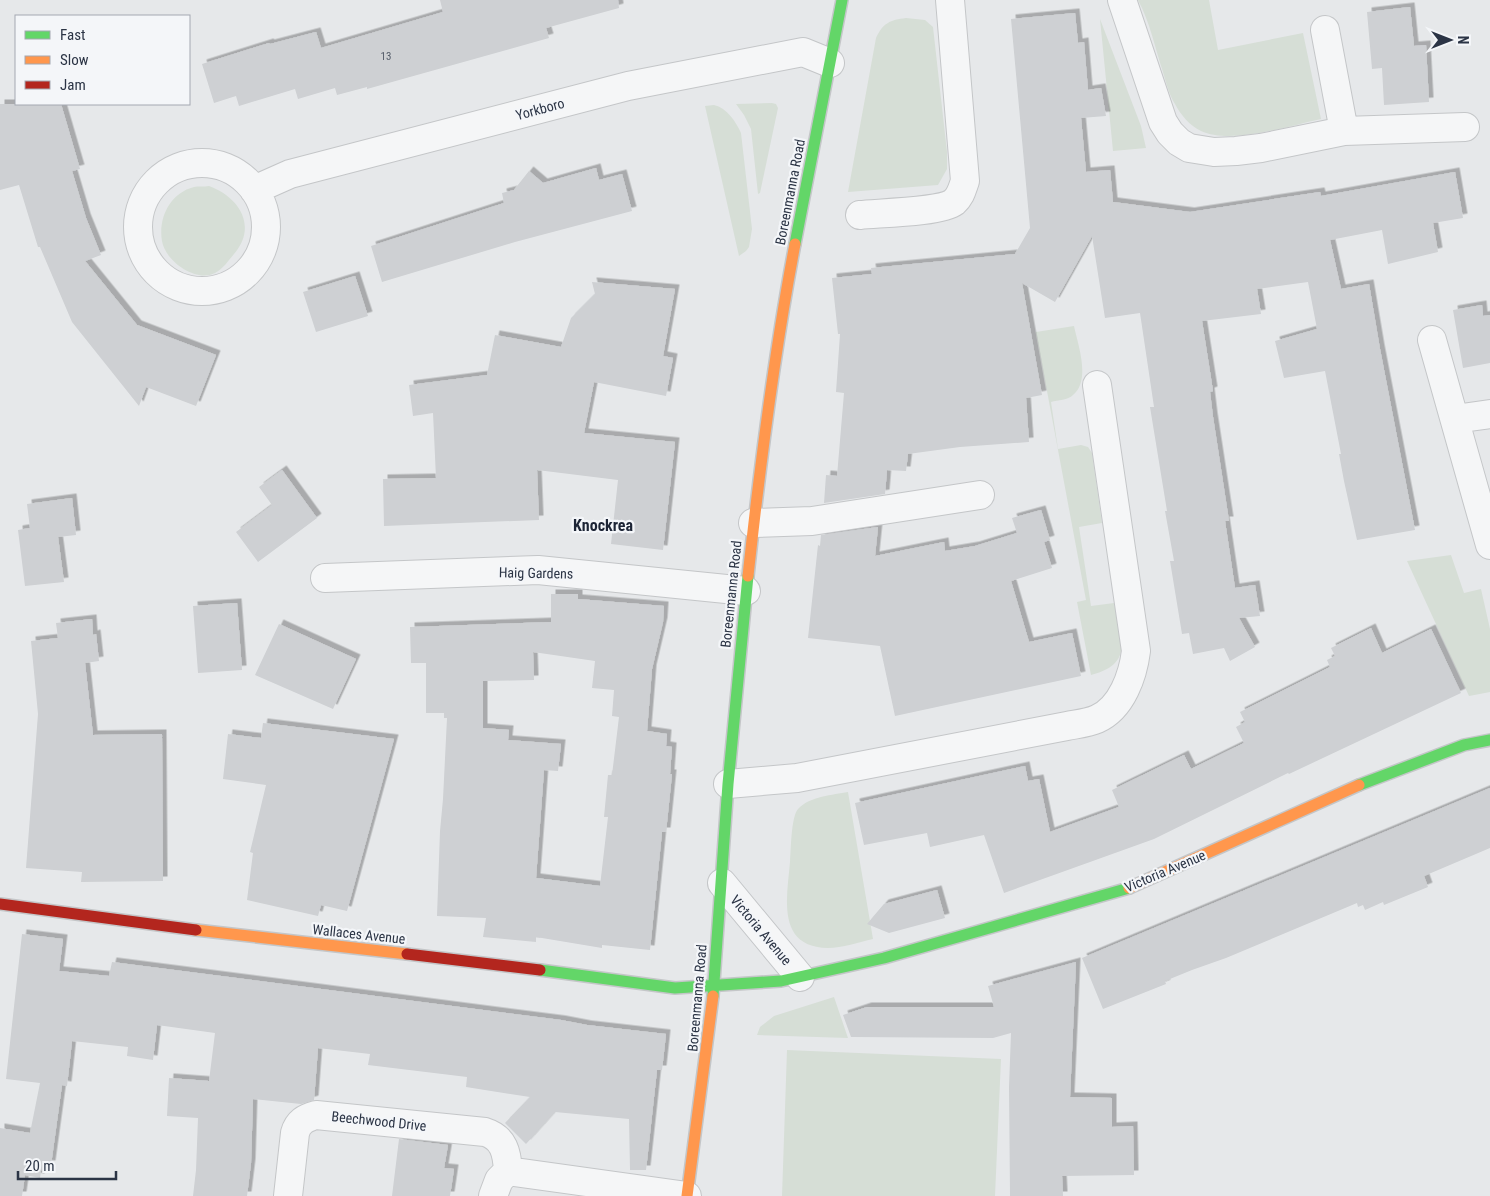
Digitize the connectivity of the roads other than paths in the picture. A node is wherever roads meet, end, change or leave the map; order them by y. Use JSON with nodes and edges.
{"nodes":[{"id":1,"x":842,"y":0,"type":"edge"},
{"id":2,"x":950,"y":0,"type":"edge"},
{"id":3,"x":1122,"y":0,"type":"edge"},
{"id":4,"x":1325,"y":30,"type":"dead end"},
{"id":5,"x":830,"y":63,"type":"junction"},
{"id":6,"x":1465,"y":127,"type":"dead end"},
{"id":7,"x":1344,"y":131,"type":"junction"},
{"id":8,"x":254,"y":190,"type":"junction"},
{"id":9,"x":860,"y":215,"type":"dead end"},
{"id":10,"x":1432,"y":340,"type":"dead end"},
{"id":11,"x":1097,"y":385,"type":"dead end"},
{"id":12,"x":1490,"y":414,"type":"edge"},
{"id":13,"x":1455,"y":419,"type":"junction"},
{"id":14,"x":980,"y":495,"type":"dead end"},
{"id":15,"x":753,"y":523,"type":"junction"},
{"id":16,"x":1490,"y":545,"type":"edge"},
{"id":17,"x":325,"y":578,"type":"dead end"},
{"id":18,"x":746,"y":590,"type":"junction"},
{"id":19,"x":1490,"y":740,"type":"edge"},
{"id":20,"x":728,"y":784,"type":"junction"},
{"id":21,"x":722,"y":883,"type":"junction"},
{"id":22,"x":0,"y":904,"type":"edge"},
{"id":23,"x":800,"y":977,"type":"junction"},
{"id":24,"x":714,"y":985,"type":"junction"},
{"id":25,"x":508,"y":1172,"type":"junction"},
{"id":26,"x":288,"y":1196,"type":"edge"},
{"id":27,"x":494,"y":1196,"type":"edge"},
{"id":28,"x":687,"y":1196,"type":"edge"}],
"edges":[{"from":1,"to":5,"type":"street","name":"Boreenmanna Road"},
{"from":2,"to":9,"type":"street"},
{"from":3,"to":7,"type":"street"},
{"from":4,"to":7,"type":"street"},
{"from":5,"to":8,"type":"street","name":"Yorkboro"},
{"from":5,"to":15,"type":"street","name":"Boreenmanna Road"},
{"from":6,"to":7,"type":"street"},
{"from":8,"to":8,"type":"street"},
{"from":10,"to":13,"type":"street"},
{"from":11,"to":20,"type":"street"},
{"from":12,"to":13,"type":"street"},
{"from":13,"to":16,"type":"street"},
{"from":14,"to":15,"type":"street"},
{"from":15,"to":18,"type":"street","name":"Boreenmanna Road"},
{"from":17,"to":18,"type":"street","name":"Haig Gardens"},
{"from":18,"to":20,"type":"street","name":"Boreenmanna Road"},
{"from":19,"to":23,"type":"street","name":"Victoria Avenue"},
{"from":20,"to":21,"type":"street","name":"Boreenmanna Road"},
{"from":21,"to":23,"type":"street","name":"Victoria Avenue"},
{"from":21,"to":24,"type":"street","name":"Boreenmanna Road"},
{"from":22,"to":24,"type":"street","name":"Wallaces Avenue"},
{"from":23,"to":24,"type":"street","name":"Victoria Avenue"},
{"from":24,"to":28,"type":"street","name":"Boreenmanna Road"},
{"from":25,"to":26,"type":"street","name":"Beechwood Drive"},
{"from":25,"to":27,"type":"street"},
{"from":25,"to":28,"type":"street"}]}
